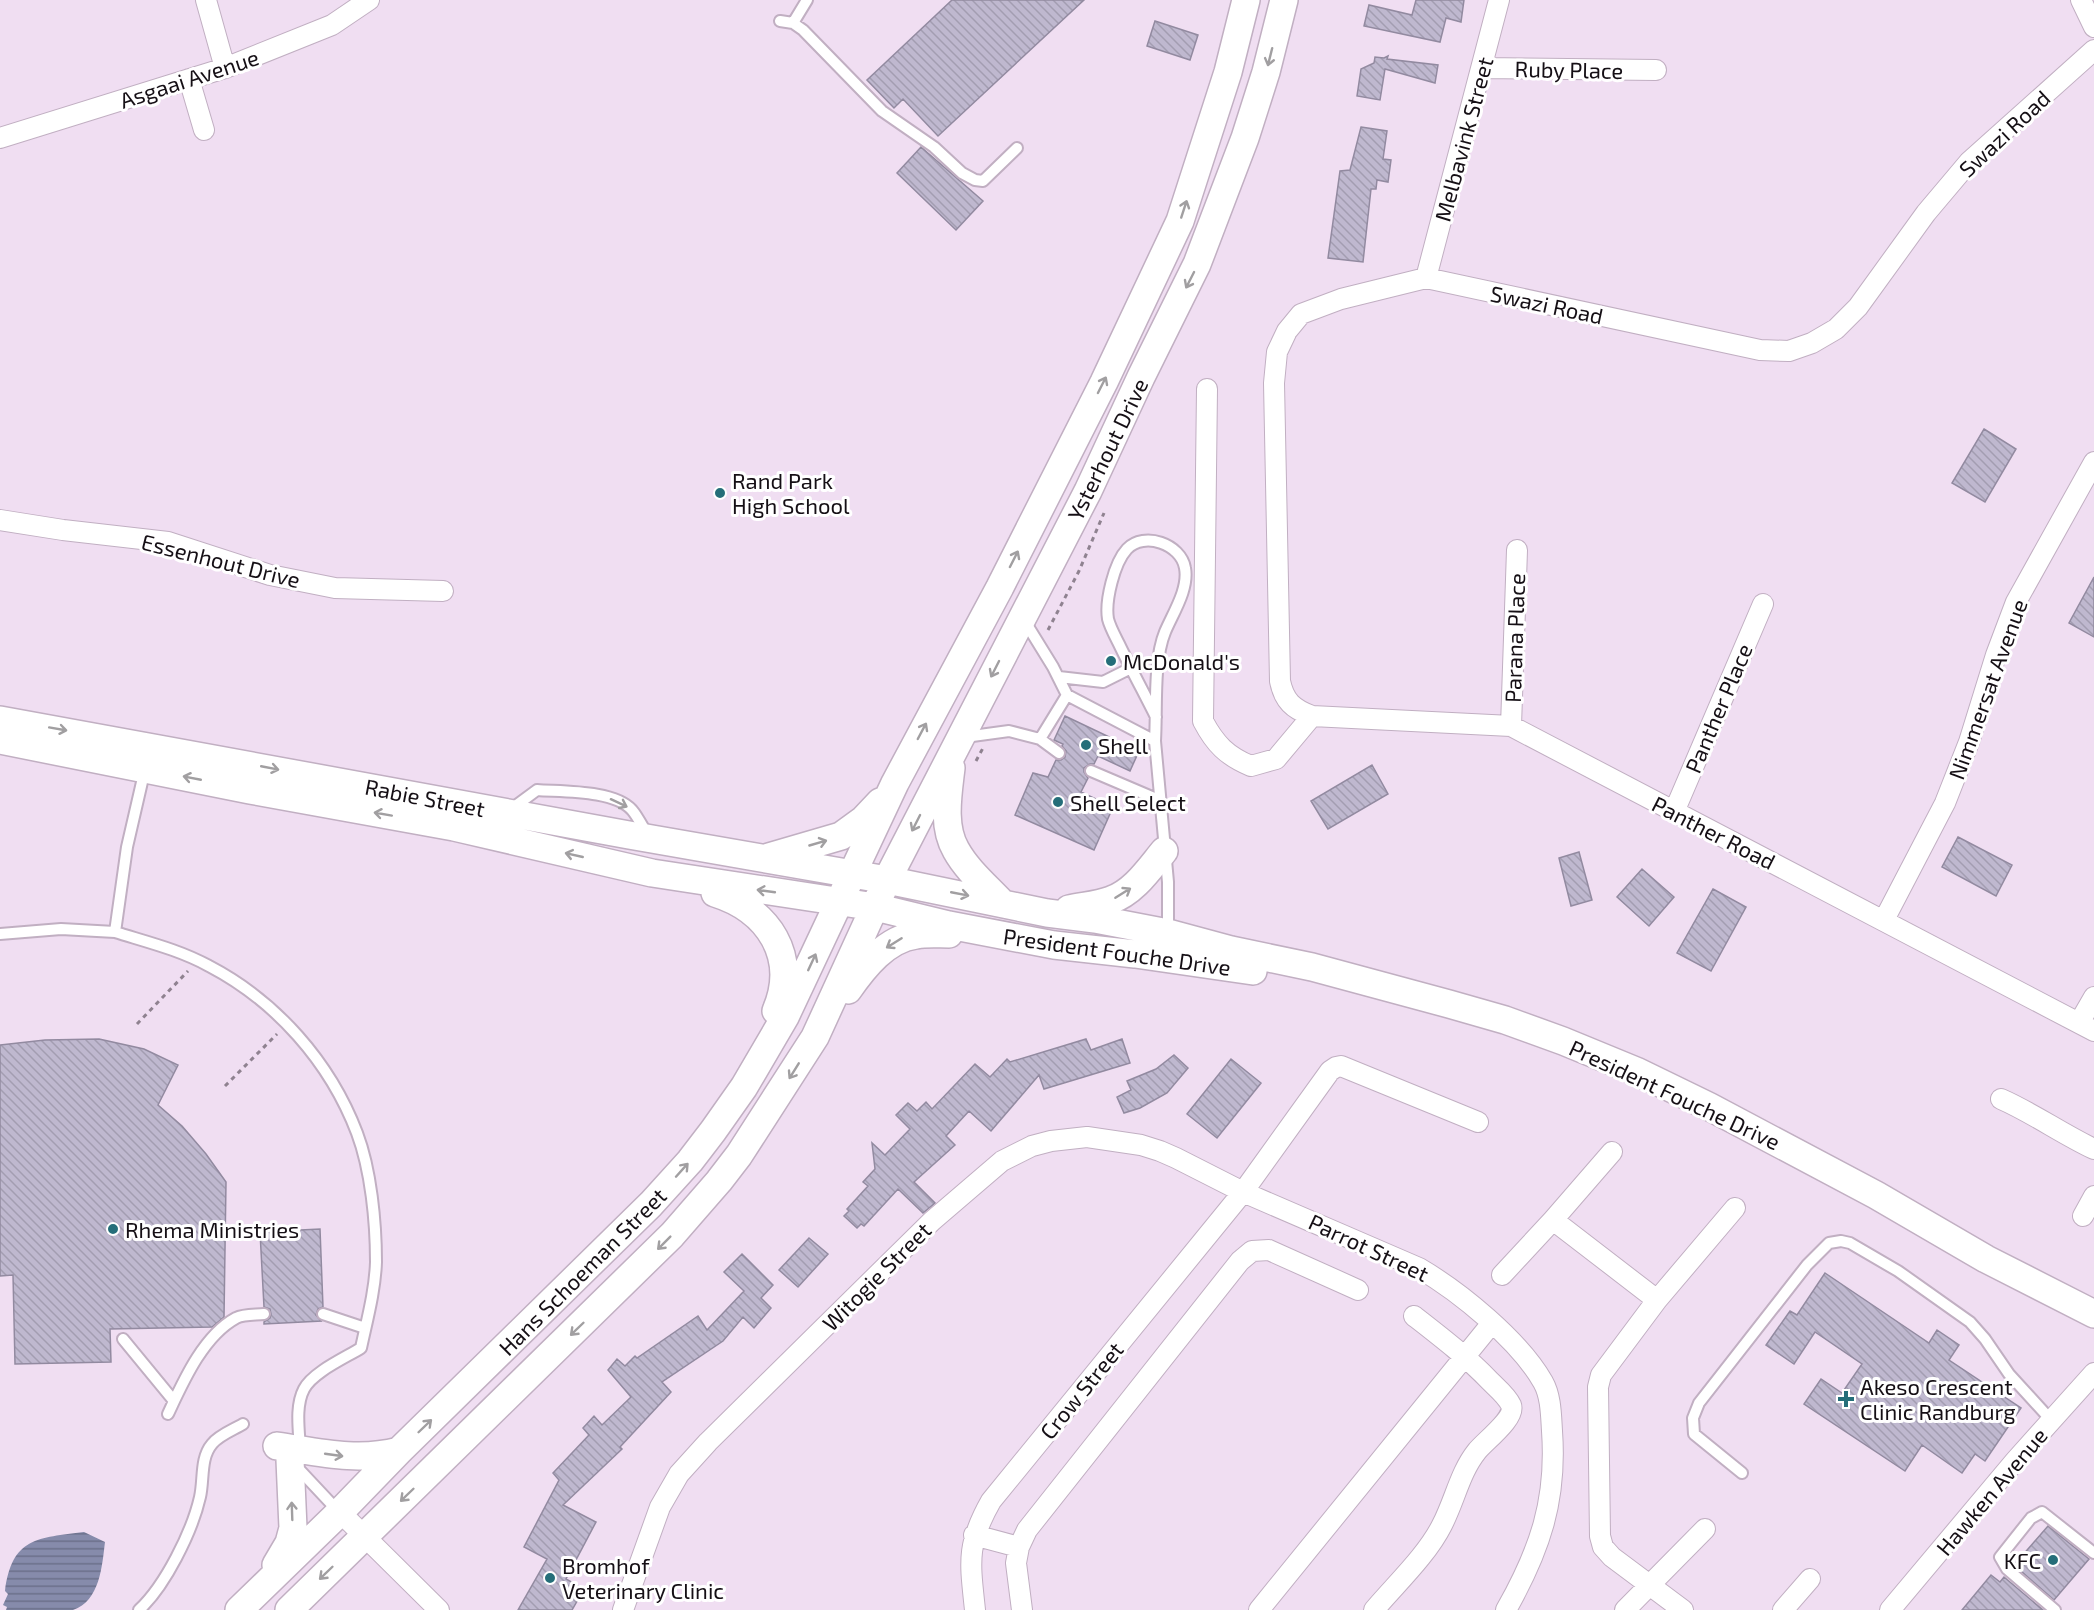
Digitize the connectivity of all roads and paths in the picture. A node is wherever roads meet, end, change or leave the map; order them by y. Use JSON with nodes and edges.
{"nodes":[{"id":1,"x":206,"y":0,"type":"edge"},
{"id":2,"x":369,"y":0,"type":"edge"},
{"id":3,"x":807,"y":0,"type":"edge"},
{"id":4,"x":1246,"y":0,"type":"edge"},
{"id":5,"x":1284,"y":0,"type":"edge"},
{"id":6,"x":1499,"y":0,"type":"edge"},
{"id":7,"x":2081,"y":0,"type":"edge"},
{"id":8,"x":780,"y":21,"type":"dead end"},
{"id":9,"x":793,"y":23,"type":"junction"},
{"id":10,"x":2094,"y":27,"type":"edge"},
{"id":11,"x":2094,"y":50,"type":"edge"},
{"id":12,"x":225,"y":68,"type":"junction"},
{"id":13,"x":1482,"y":68,"type":"junction"},
{"id":14,"x":1656,"y":70,"type":"dead end"},
{"id":15,"x":189,"y":79,"type":"junction"},
{"id":16,"x":204,"y":130,"type":"dead end"},
{"id":17,"x":0,"y":138,"type":"edge"},
{"id":18,"x":1017,"y":148,"type":"dead end"},
{"id":19,"x":1426,"y":278,"type":"junction"},
{"id":20,"x":1206,"y":389,"type":"dead end"},
{"id":21,"x":2094,"y":462,"type":"edge"},
{"id":22,"x":0,"y":520,"type":"edge"},
{"id":23,"x":1517,"y":550,"type":"dead end"},
{"id":24,"x":443,"y":591,"type":"dead end"},
{"id":25,"x":1763,"y":604,"type":"dead end"},
{"id":26,"x":1022,"y":618,"type":"junction"},
{"id":27,"x":1131,"y":668,"type":"junction"},
{"id":28,"x":1059,"y":677,"type":"junction"},
{"id":29,"x":1067,"y":695,"type":"junction"},
{"id":30,"x":1312,"y":716,"type":"junction"},
{"id":31,"x":1156,"y":717,"type":"junction"},
{"id":32,"x":0,"y":720,"type":"edge"},
{"id":33,"x":1511,"y":726,"type":"junction"},
{"id":34,"x":1040,"y":739,"type":"junction"},
{"id":35,"x":0,"y":740,"type":"edge"},
{"id":36,"x":1155,"y":741,"type":"junction"},
{"id":37,"x":956,"y":745,"type":"junction"},
{"id":38,"x":1059,"y":753,"type":"dead end"},
{"id":39,"x":145,"y":768,"type":"junction"},
{"id":40,"x":1091,"y":771,"type":"dead end"},
{"id":41,"x":895,"y":783,"type":"junction"},
{"id":42,"x":1159,"y":800,"type":"junction"},
{"id":43,"x":1674,"y":812,"type":"junction"},
{"id":44,"x":1164,"y":851,"type":"junction"},
{"id":45,"x":762,"y":859,"type":"junction"},
{"id":46,"x":652,"y":873,"type":"junction"},
{"id":47,"x":851,"y":875,"type":"junction"},
{"id":48,"x":887,"y":880,"type":"junction"},
{"id":49,"x":839,"y":902,"type":"junction"},
{"id":50,"x":1002,"y":903,"type":"junction"},
{"id":51,"x":875,"y":907,"type":"junction"},
{"id":52,"x":1047,"y":913,"type":"junction"},
{"id":53,"x":1884,"y":920,"type":"junction"},
{"id":54,"x":115,"y":932,"type":"junction"},
{"id":55,"x":992,"y":932,"type":"junction"},
{"id":56,"x":0,"y":934,"type":"edge"},
{"id":57,"x":1166,"y":945,"type":"junction"},
{"id":58,"x":198,"y":960,"type":"junction"},
{"id":59,"x":2094,"y":997,"type":"edge"},
{"id":60,"x":137,"y":1024,"type":"dead end"},
{"id":61,"x":287,"y":1024,"type":"junction"},
{"id":62,"x":2086,"y":1027,"type":"edge"},
{"id":63,"x":815,"y":1037,"type":"junction"},
{"id":64,"x":225,"y":1086,"type":"dead end"},
{"id":65,"x":744,"y":1087,"type":"junction"},
{"id":66,"x":2001,"y":1099,"type":"dead end"},
{"id":67,"x":1478,"y":1122,"type":"dead end"},
{"id":68,"x":2094,"y":1149,"type":"edge"},
{"id":69,"x":1612,"y":1152,"type":"dead end"},
{"id":70,"x":1243,"y":1192,"type":"junction"},
{"id":71,"x":1876,"y":1195,"type":"junction"},
{"id":72,"x":2094,"y":1196,"type":"edge"},
{"id":73,"x":1735,"y":1208,"type":"dead end"},
{"id":74,"x":2083,"y":1216,"type":"dead end"},
{"id":75,"x":1553,"y":1220,"type":"junction"},
{"id":76,"x":1502,"y":1275,"type":"dead end"},
{"id":77,"x":1358,"y":1290,"type":"dead end"},
{"id":78,"x":2094,"y":1295,"type":"edge"},
{"id":79,"x":1657,"y":1300,"type":"junction"},
{"id":80,"x":264,"y":1314,"type":"dead end"},
{"id":81,"x":323,"y":1314,"type":"dead end"},
{"id":82,"x":2094,"y":1314,"type":"edge"},
{"id":83,"x":1414,"y":1316,"type":"dead end"},
{"id":84,"x":1492,"y":1323,"type":"junction"},
{"id":85,"x":365,"y":1328,"type":"junction"},
{"id":86,"x":123,"y":1339,"type":"dead end"},
{"id":87,"x":1465,"y":1355,"type":"junction"},
{"id":88,"x":2094,"y":1373,"type":"edge"},
{"id":89,"x":174,"y":1401,"type":"junction"},
{"id":90,"x":168,"y":1414,"type":"dead end"},
{"id":91,"x":2051,"y":1420,"type":"junction"},
{"id":92,"x":243,"y":1424,"type":"dead end"},
{"id":93,"x":399,"y":1451,"type":"junction"},
{"id":94,"x":289,"y":1452,"type":"junction"},
{"id":95,"x":1742,"y":1473,"type":"dead end"},
{"id":96,"x":340,"y":1512,"type":"junction"},
{"id":97,"x":1705,"y":1529,"type":"dead end"},
{"id":98,"x":974,"y":1535,"type":"junction"},
{"id":99,"x":364,"y":1536,"type":"junction"},
{"id":100,"x":1018,"y":1547,"type":"junction"},
{"id":101,"x":2094,"y":1553,"type":"edge"},
{"id":102,"x":1810,"y":1579,"type":"dead end"},
{"id":103,"x":266,"y":1584,"type":"junction"},
{"id":104,"x":1649,"y":1585,"type":"junction"},
{"id":105,"x":139,"y":1610,"type":"edge"},
{"id":106,"x":238,"y":1610,"type":"edge"},
{"id":107,"x":289,"y":1610,"type":"edge"},
{"id":108,"x":439,"y":1610,"type":"edge"},
{"id":109,"x":623,"y":1610,"type":"edge"},
{"id":110,"x":975,"y":1610,"type":"edge"},
{"id":111,"x":1022,"y":1610,"type":"edge"},
{"id":112,"x":1259,"y":1610,"type":"edge"},
{"id":113,"x":1374,"y":1610,"type":"edge"},
{"id":114,"x":1506,"y":1610,"type":"edge"},
{"id":115,"x":1625,"y":1610,"type":"edge"},
{"id":116,"x":1683,"y":1610,"type":"edge"},
{"id":117,"x":1783,"y":1610,"type":"edge"},
{"id":118,"x":1890,"y":1610,"type":"edge"},
{"id":119,"x":2055,"y":1610,"type":"edge"}],
"edges":[{"from":1,"to":12,"type":"street"},
{"from":2,"to":12,"type":"street","name":"Asgaai Avenue"},
{"from":3,"to":9,"type":"lane"},
{"from":41,"to":4,"type":"main road","name":"Ysterhout Drive","one_way":true},
{"from":5,"to":26,"type":"main road","name":"Ysterhout Drive","one_way":true},
{"from":6,"to":13,"type":"street","name":"Melbavink Street"},
{"from":7,"to":10,"type":"street"},
{"from":8,"to":9,"type":"lane"},
{"from":9,"to":18,"type":"lane"},
{"from":11,"to":19,"type":"street","name":"Swazi Road"},
{"from":12,"to":15,"type":"street","name":"Asgaai Avenue"},
{"from":13,"to":14,"type":"street","name":"Ruby Place"},
{"from":13,"to":19,"type":"street","name":"Melbavink Street"},
{"from":15,"to":16,"type":"street"},
{"from":15,"to":17,"type":"street","name":"Asgaai Avenue"},
{"from":19,"to":30,"type":"street","name":"Swazi Road"},
{"from":20,"to":30,"type":"street"},
{"from":21,"to":53,"type":"street","name":"Nimmersat Avenue"},
{"from":22,"to":24,"type":"street","name":"Essenhout Drive"},
{"from":23,"to":33,"type":"street","name":"Parana Place"},
{"from":25,"to":43,"type":"street","name":"Panther Place"},
{"from":26,"to":28,"type":"lane"},
{"from":26,"to":37,"type":"main road","name":"Ysterhout Drive","one_way":true},
{"from":27,"to":28,"type":"lane"},
{"from":27,"to":31,"type":"lane"},
{"from":27,"to":31,"type":"lane"},
{"from":28,"to":29,"type":"lane"},
{"from":29,"to":34,"type":"lane"},
{"from":29,"to":36,"type":"lane"},
{"from":30,"to":33,"type":"street","name":"Panther Road"},
{"from":31,"to":36,"type":"lane"},
{"from":32,"to":45,"type":"main road","name":"Rabie Street","one_way":true},
{"from":33,"to":43,"type":"street","name":"Panther Road"},
{"from":34,"to":37,"type":"lane"},
{"from":34,"to":38,"type":"lane"},
{"from":35,"to":39,"type":"main road","name":"Rabie Street"},
{"from":36,"to":42,"type":"lane"},
{"from":37,"to":48,"type":"main road","name":"Ysterhout Drive","one_way":true},
{"from":37,"to":50,"type":"main road"},
{"from":46,"to":39,"type":"main road","name":"Rabie Street","one_way":true},
{"from":39,"to":54,"type":"lane"},
{"from":40,"to":42,"type":"lane"},
{"from":45,"to":41,"type":"main road","one_way":true},
{"from":41,"to":47,"type":"main road","name":"Ysterhout Drive"},
{"from":42,"to":44,"type":"lane"},
{"from":43,"to":53,"type":"street","name":"Panther Road"},
{"from":52,"to":44,"type":"main road","one_way":true},
{"from":44,"to":57,"type":"lane"},
{"from":45,"to":47,"type":"main road","name":"Rabie Street"},
{"from":49,"to":46,"type":"main road","name":"Rabie Street","one_way":true},
{"from":46,"to":65,"type":"main road"},
{"from":47,"to":48,"type":"main road","name":"President Fouche Drive"},
{"from":47,"to":49,"type":"main road","name":"Hans Schoeman Street"},
{"from":48,"to":50,"type":"main road","name":"President Fouche Drive","one_way":true},
{"from":48,"to":51,"type":"main road","name":"Hans Schoeman Street"},
{"from":49,"to":51,"type":"main road","name":"President Fouche Drive"},
{"from":65,"to":49,"type":"main road","name":"Hans Schoeman Street","one_way":true},
{"from":50,"to":52,"type":"main road","name":"President Fouche Drive"},
{"from":51,"to":55,"type":"main road","name":"President Fouche Drive"},
{"from":51,"to":63,"type":"main road","name":"Hans Schoeman Street"},
{"from":52,"to":57,"type":"main road","name":"President Fouche Drive"},
{"from":53,"to":62,"type":"street","name":"Panther Road"},
{"from":54,"to":56,"type":"lane"},
{"from":54,"to":58,"type":"lane"},
{"from":55,"to":57,"type":"main road","name":"President Fouche Drive"},
{"from":55,"to":63,"type":"main road","one_way":true},
{"from":57,"to":71,"type":"main road","name":"President Fouche Drive"},
{"from":58,"to":60,"type":"path"},
{"from":58,"to":61,"type":"lane"},
{"from":59,"to":62,"type":"street"},
{"from":61,"to":64,"type":"path"},
{"from":61,"to":85,"type":"lane"},
{"from":63,"to":99,"type":"main road","name":"Hans Schoeman Street","one_way":true},
{"from":93,"to":65,"type":"main road","name":"Hans Schoeman Street","one_way":true},
{"from":66,"to":68,"type":"street"},
{"from":67,"to":70,"type":"street","name":"Crow Street"},
{"from":69,"to":75,"type":"street"},
{"from":70,"to":84,"type":"street","name":"Parrot Street"},
{"from":70,"to":98,"type":"street","name":"Crow Street"},
{"from":70,"to":109,"type":"street","name":"Witogie Street"},
{"from":71,"to":78,"type":"main road","name":"President Fouche Drive"},
{"from":71,"to":82,"type":"main road","name":"President Fouche Drive"},
{"from":72,"to":74,"type":"street"},
{"from":73,"to":79,"type":"street"},
{"from":75,"to":76,"type":"street"},
{"from":75,"to":79,"type":"street"},
{"from":77,"to":100,"type":"street"},
{"from":79,"to":104,"type":"street"},
{"from":80,"to":89,"type":"lane"},
{"from":81,"to":85,"type":"lane"},
{"from":83,"to":87,"type":"street"},
{"from":84,"to":87,"type":"street"},
{"from":84,"to":114,"type":"street","name":"Parrot Street"},
{"from":85,"to":94,"type":"lane"},
{"from":86,"to":89,"type":"lane"},
{"from":87,"to":112,"type":"street"},
{"from":87,"to":113,"type":"street"},
{"from":88,"to":91,"type":"street","name":"Hawken Avenue"},
{"from":89,"to":90,"type":"lane"},
{"from":91,"to":95,"type":"lane"},
{"from":91,"to":118,"type":"street","name":"Hawken Avenue"},
{"from":92,"to":105,"type":"lane"},
{"from":94,"to":93,"type":"main road","one_way":true},
{"from":93,"to":96,"type":"main road","name":"Hans Schoeman Street"},
{"from":94,"to":96,"type":"lane"},
{"from":103,"to":94,"type":"main road","one_way":true},
{"from":96,"to":99,"type":"street"},
{"from":96,"to":103,"type":"main road","name":"Hans Schoeman Street"},
{"from":97,"to":104,"type":"street"},
{"from":98,"to":100,"type":"street"},
{"from":98,"to":110,"type":"street","name":"Crow Street"},
{"from":99,"to":107,"type":"main road","name":"Hans Schoeman Street","one_way":true},
{"from":99,"to":108,"type":"street"},
{"from":100,"to":111,"type":"street"},
{"from":101,"to":119,"type":"lane"},
{"from":102,"to":117,"type":"street"},
{"from":103,"to":106,"type":"main road","name":"Hans Schoeman Street"},
{"from":104,"to":115,"type":"street"},
{"from":104,"to":116,"type":"street"}]}
